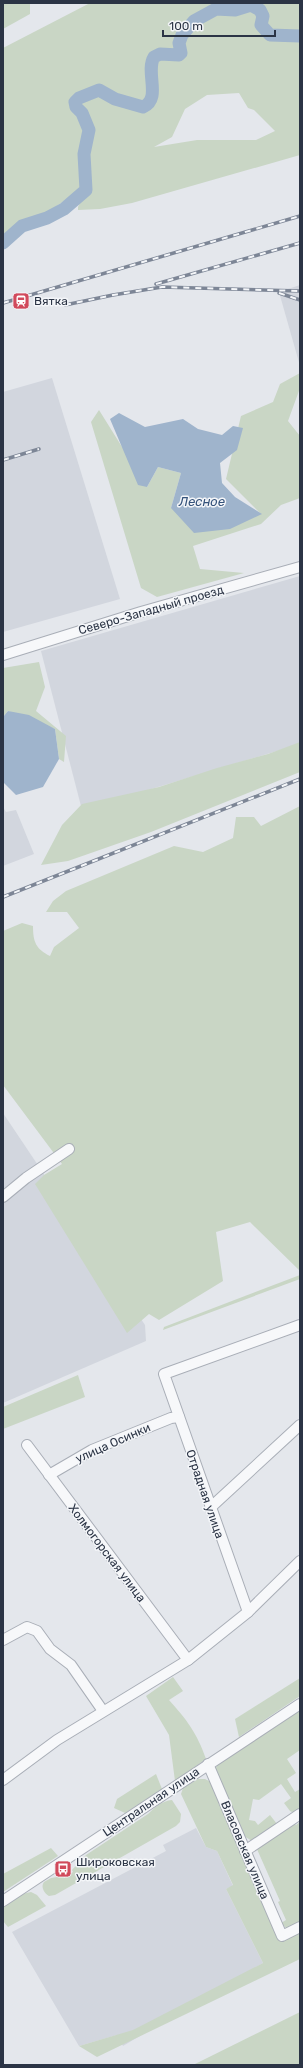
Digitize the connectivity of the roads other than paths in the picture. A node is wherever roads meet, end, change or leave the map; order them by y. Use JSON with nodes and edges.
{"nodes":[{"id":1,"x":300,"y":567,"type":"edge"},
{"id":2,"x":3,"y":655,"type":"edge"},
{"id":3,"x":69,"y":1149,"type":"dead end"},
{"id":4,"x":3,"y":1197,"type":"edge"},
{"id":5,"x":300,"y":1325,"type":"edge"},
{"id":6,"x":179,"y":1417,"type":"junction"},
{"id":7,"x":300,"y":1425,"type":"edge"},
{"id":8,"x":26,"y":1446,"type":"dead end"},
{"id":9,"x":49,"y":1475,"type":"junction"},
{"id":10,"x":210,"y":1508,"type":"junction"},
{"id":11,"x":300,"y":1561,"type":"edge"},
{"id":12,"x":248,"y":1612,"type":"junction"},
{"id":13,"x":3,"y":1640,"type":"edge"},
{"id":14,"x":188,"y":1660,"type":"junction"},
{"id":15,"x":300,"y":1704,"type":"edge"},
{"id":16,"x":103,"y":1711,"type":"junction"},
{"id":17,"x":208,"y":1764,"type":"junction"},
{"id":18,"x":3,"y":1780,"type":"edge"},
{"id":19,"x":300,"y":1814,"type":"edge"},
{"id":20,"x":245,"y":1851,"type":"junction"},
{"id":21,"x":3,"y":1901,"type":"edge"},
{"id":22,"x":300,"y":1927,"type":"edge"}],
"edges":[{"from":1,"to":2,"type":"street","name":"Северо-Западный проезд"},
{"from":3,"to":4,"type":"street"},
{"from":5,"to":6,"type":"street","name":"Отрадная улица"},
{"from":6,"to":9,"type":"street","name":"улица Осинки"},
{"from":6,"to":10,"type":"street","name":"Отрадная улица"},
{"from":7,"to":10,"type":"street"},
{"from":8,"to":9,"type":"street","name":"Холмогорская улица"},
{"from":9,"to":14,"type":"street","name":"Холмогорская улица"},
{"from":10,"to":12,"type":"street","name":"Отрадная улица"},
{"from":11,"to":12,"type":"street"},
{"from":12,"to":14,"type":"street"},
{"from":13,"to":16,"type":"street"},
{"from":14,"to":16,"type":"street"},
{"from":15,"to":17,"type":"street","name":"Центральная улица"},
{"from":16,"to":18,"type":"street"},
{"from":17,"to":20,"type":"street","name":"Власовская улица"},
{"from":17,"to":21,"type":"street","name":"Центральная улица"},
{"from":19,"to":20,"type":"street"},
{"from":20,"to":22,"type":"street","name":"Власовская улица"}]}
